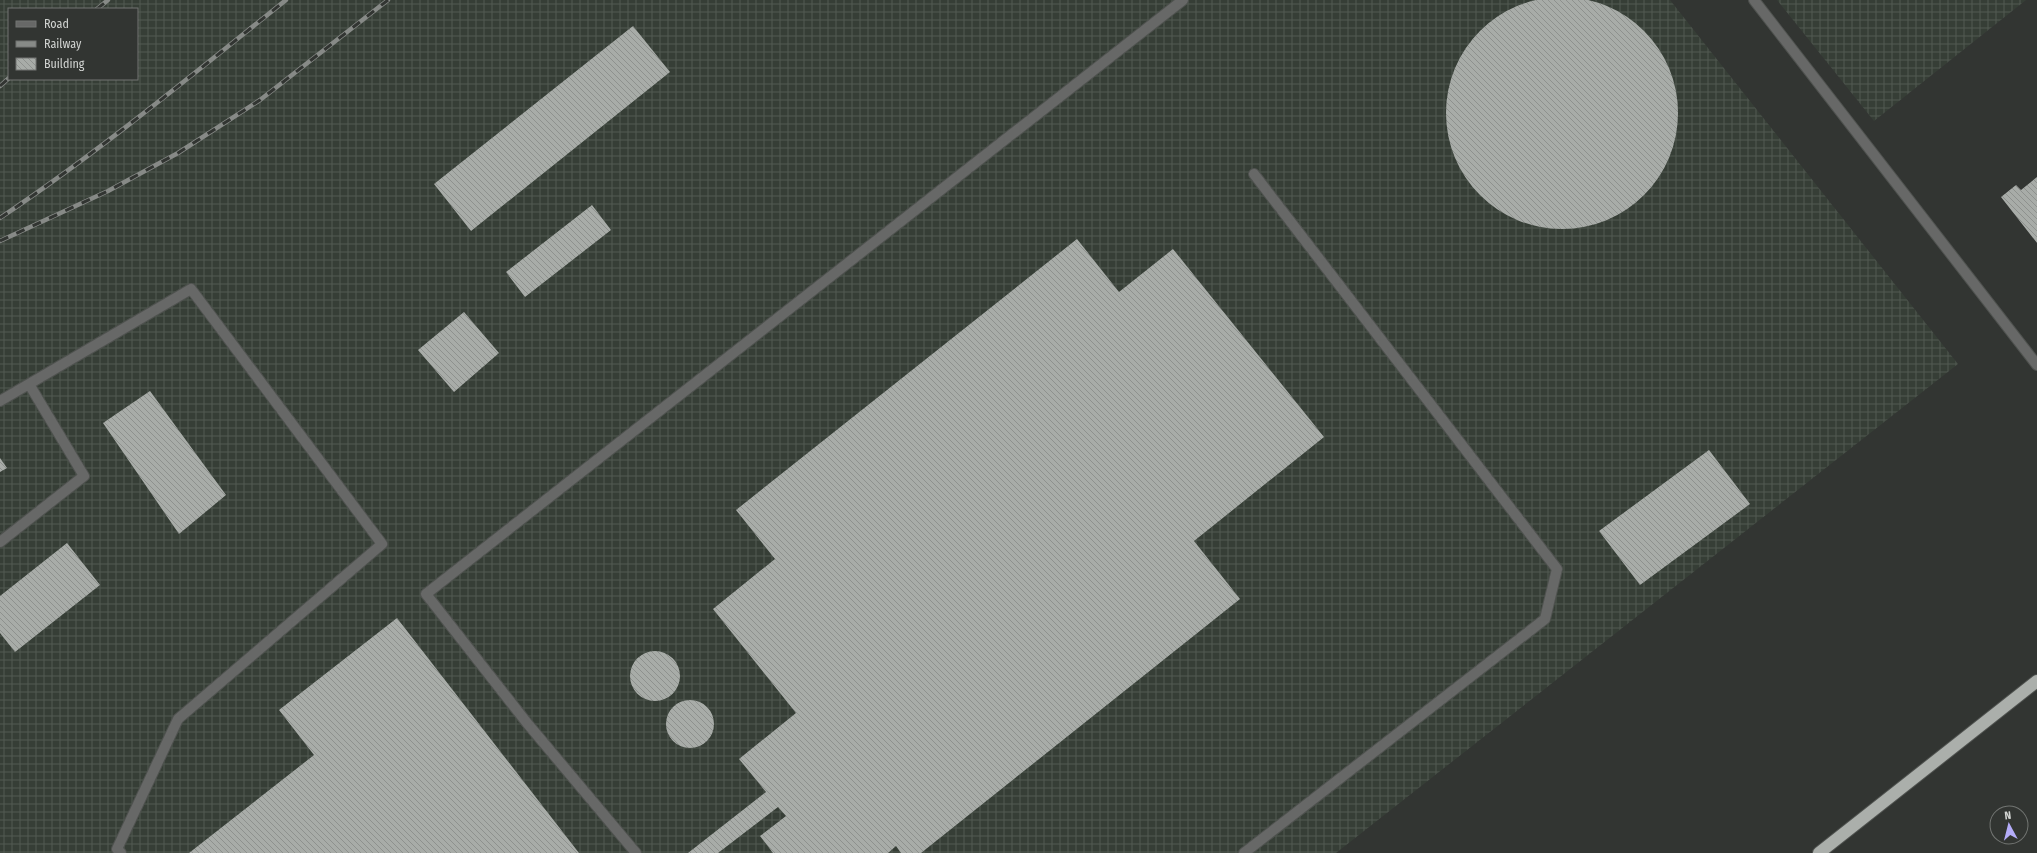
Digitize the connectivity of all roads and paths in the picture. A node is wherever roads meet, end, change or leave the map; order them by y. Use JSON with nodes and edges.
{"nodes":[{"id":1,"x":1183,"y":0,"type":"edge"},
{"id":2,"x":1754,"y":0,"type":"edge"},
{"id":3,"x":1254,"y":174,"type":"dead end"},
{"id":4,"x":2037,"y":365,"type":"edge"},
{"id":5,"x":29,"y":384,"type":"junction"},
{"id":6,"x":0,"y":401,"type":"edge"},
{"id":7,"x":0,"y":542,"type":"edge"},
{"id":8,"x":2037,"y":681,"type":"edge"},
{"id":9,"x":121,"y":853,"type":"edge"},
{"id":10,"x":636,"y":853,"type":"edge"},
{"id":11,"x":1244,"y":853,"type":"edge"},
{"id":12,"x":1819,"y":853,"type":"edge"}],
"edges":[{"from":1,"to":10,"type":"lane"},
{"from":2,"to":4,"type":"lane"},
{"from":3,"to":11,"type":"lane"},
{"from":5,"to":6,"type":"lane"},
{"from":5,"to":7,"type":"lane"},
{"from":5,"to":9,"type":"lane"},
{"from":8,"to":12,"type":"highway"}]}
